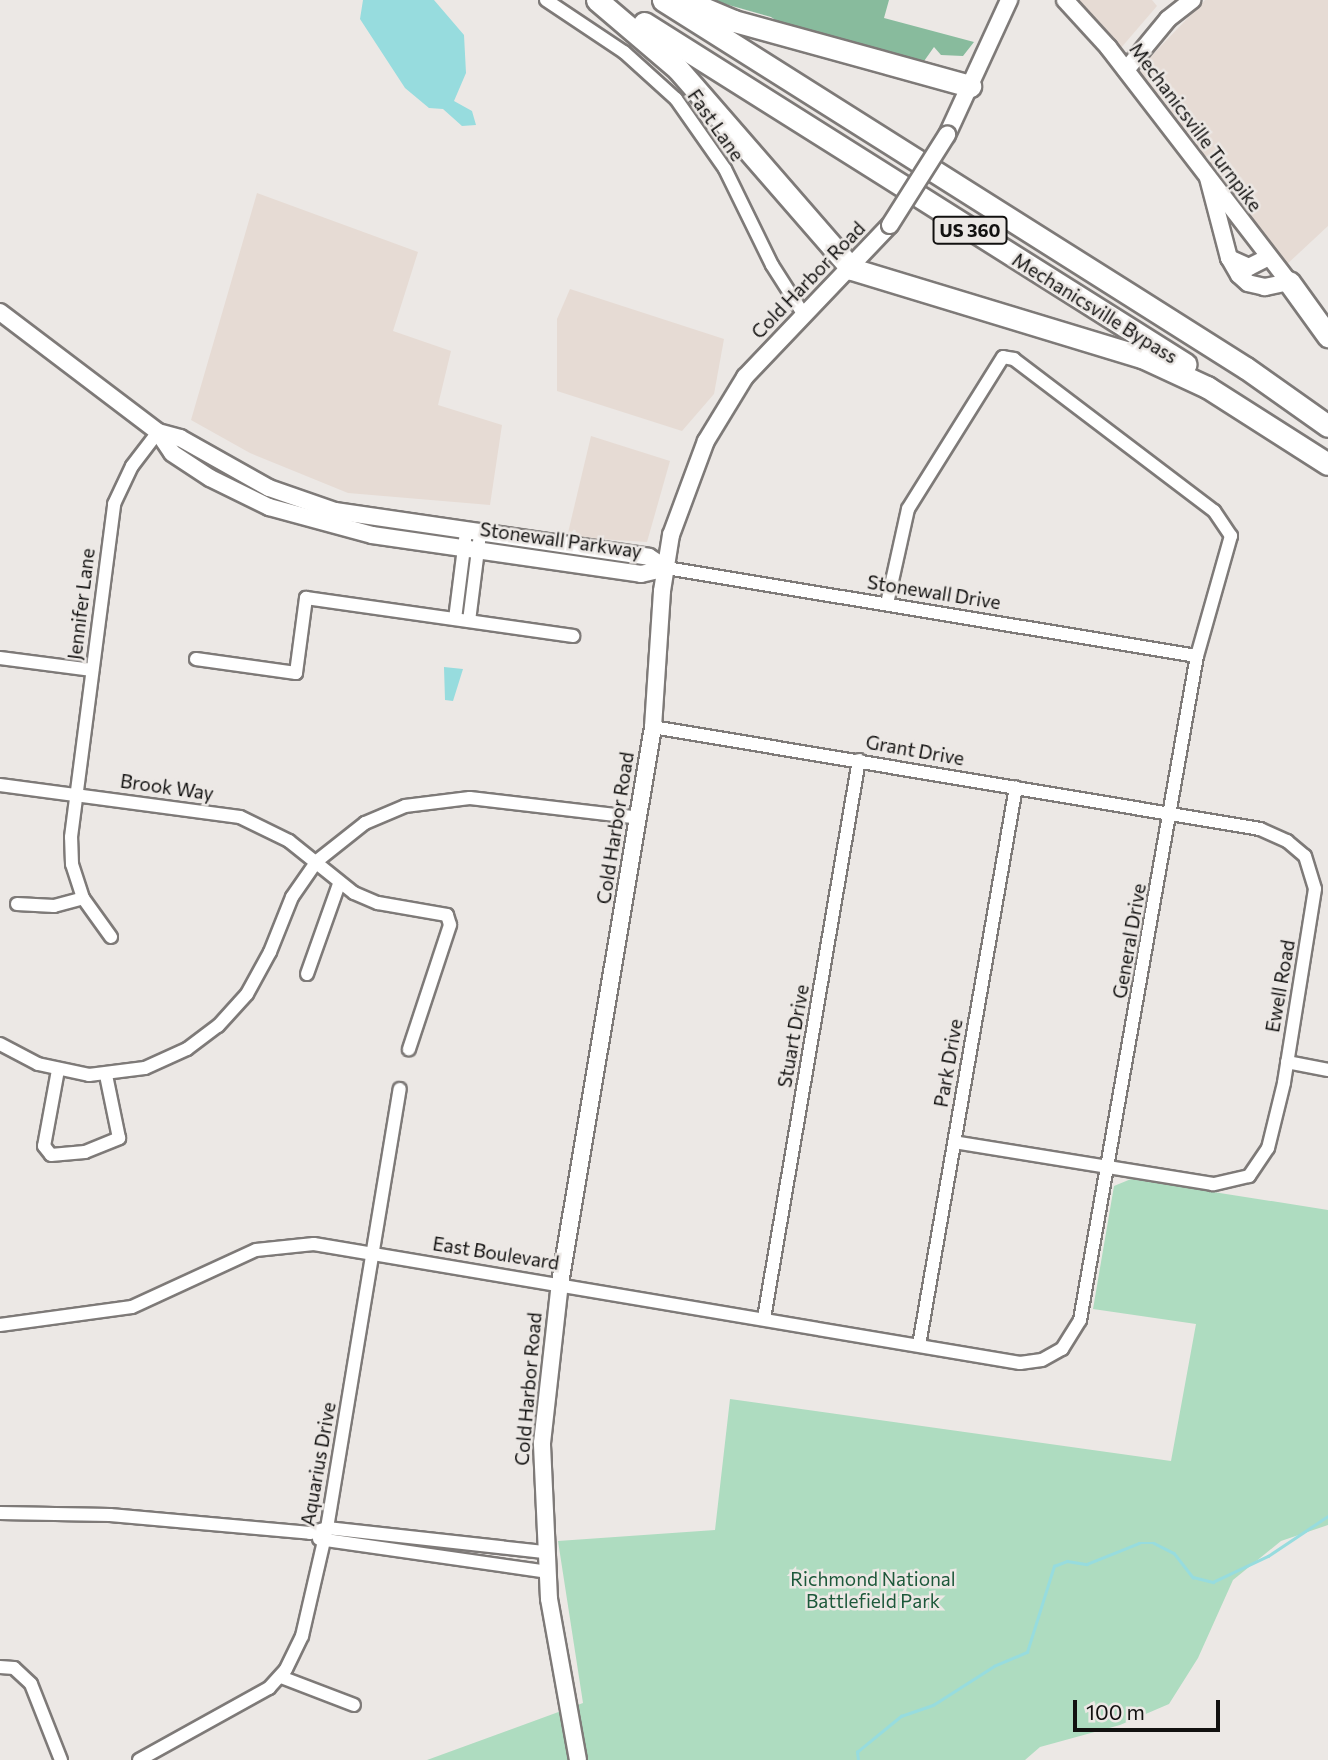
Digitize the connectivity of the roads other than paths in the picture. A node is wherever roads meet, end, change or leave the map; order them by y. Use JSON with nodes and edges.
{"nodes":[{"id":1,"x":546,"y":0,"type":"edge"},
{"id":2,"x":597,"y":0,"type":"edge"},
{"id":3,"x":611,"y":0,"type":"edge"},
{"id":4,"x":663,"y":0,"type":"edge"},
{"id":5,"x":684,"y":0,"type":"edge"},
{"id":6,"x":1009,"y":0,"type":"edge"},
{"id":7,"x":1065,"y":0,"type":"edge"},
{"id":8,"x":1192,"y":0,"type":"edge"},
{"id":9,"x":1126,"y":69,"type":"junction"},
{"id":10,"x":970,"y":86,"type":"junction"},
{"id":11,"x":1208,"y":178,"type":"junction"},
{"id":12,"x":1269,"y":257,"type":"junction"},
{"id":13,"x":1229,"y":258,"type":"junction"},
{"id":14,"x":852,"y":269,"type":"junction"},
{"id":15,"x":1289,"y":282,"type":"junction"},
{"id":16,"x":0,"y":312,"type":"edge"},
{"id":17,"x":804,"y":315,"type":"junction"},
{"id":18,"x":1328,"y":336,"type":"edge"},
{"id":19,"x":1328,"y":426,"type":"edge"},
{"id":20,"x":158,"y":432,"type":"junction"},
{"id":21,"x":1328,"y":464,"type":"edge"},
{"id":22,"x":472,"y":541,"type":"junction"},
{"id":23,"x":666,"y":568,"type":"junction"},
{"id":24,"x":887,"y":604,"type":"junction"},
{"id":25,"x":455,"y":619,"type":"junction"},
{"id":26,"x":468,"y":621,"type":"junction"},
{"id":27,"x":573,"y":636,"type":"dead end"},
{"id":28,"x":1197,"y":656,"type":"junction"},
{"id":29,"x":0,"y":658,"type":"edge"},
{"id":30,"x":196,"y":659,"type":"dead end"},
{"id":31,"x":92,"y":670,"type":"junction"},
{"id":32,"x":653,"y":727,"type":"junction"},
{"id":33,"x":859,"y":760,"type":"junction"},
{"id":34,"x":0,"y":785,"type":"edge"},
{"id":35,"x":1016,"y":787,"type":"junction"},
{"id":36,"x":76,"y":794,"type":"junction"},
{"id":37,"x":1170,"y":815,"type":"junction"},
{"id":38,"x":639,"y":818,"type":"junction"},
{"id":39,"x":317,"y":861,"type":"junction"},
{"id":40,"x":339,"y":884,"type":"junction"},
{"id":41,"x":82,"y":898,"type":"junction"},
{"id":42,"x":17,"y":904,"type":"dead end"},
{"id":43,"x":111,"y":937,"type":"dead end"},
{"id":44,"x":307,"y":974,"type":"dead end"},
{"id":45,"x":0,"y":1044,"type":"edge"},
{"id":46,"x":409,"y":1049,"type":"dead end"},
{"id":47,"x":1287,"y":1062,"type":"junction"},
{"id":48,"x":58,"y":1070,"type":"junction"},
{"id":49,"x":1328,"y":1070,"type":"edge"},
{"id":50,"x":106,"y":1075,"type":"junction"},
{"id":51,"x":400,"y":1089,"type":"dead end"},
{"id":52,"x":954,"y":1142,"type":"junction"},
{"id":53,"x":1108,"y":1168,"type":"junction"},
{"id":54,"x":372,"y":1253,"type":"junction"},
{"id":55,"x":560,"y":1283,"type":"junction"},
{"id":56,"x":764,"y":1318,"type":"junction"},
{"id":57,"x":0,"y":1325,"type":"edge"},
{"id":58,"x":919,"y":1345,"type":"junction"},
{"id":59,"x":994,"y":1359,"type":"joint"},
{"id":60,"x":0,"y":1513,"type":"edge"},
{"id":61,"x":327,"y":1528,"type":"junction"},
{"id":62,"x":310,"y":1533,"type":"junction"},
{"id":63,"x":324,"y":1543,"type":"junction"},
{"id":64,"x":544,"y":1552,"type":"junction"},
{"id":65,"x":547,"y":1572,"type":"junction"},
{"id":66,"x":0,"y":1667,"type":"edge"},
{"id":67,"x":281,"y":1677,"type":"junction"},
{"id":68,"x":354,"y":1705,"type":"dead end"},
{"id":69,"x":61,"y":1760,"type":"edge"},
{"id":70,"x":139,"y":1760,"type":"edge"},
{"id":71,"x":578,"y":1760,"type":"edge"}],
"edges":[{"from":1,"to":17,"type":"street","name":"Fast Lane"},
{"from":2,"to":14,"type":"highway"},
{"from":3,"to":21,"type":"highway","name":"Mechanicsville Bypass","number":"US 360"},
{"from":4,"to":19,"type":"highway","name":"Mechanicsville Bypass","number":"US 360"},
{"from":5,"to":10,"type":"highway"},
{"from":6,"to":10,"type":"main road","name":"Cold Harbor Road"},
{"from":7,"to":9,"type":"main road","name":"Mechanicsville Turnpike"},
{"from":8,"to":9,"type":"main road"},
{"from":9,"to":11,"type":"main road","name":"Mechanicsville Turnpike"},
{"from":10,"to":14,"type":"main road","name":"Cold Harbor Road","bridge":true},
{"from":11,"to":12,"type":"main road","name":"Mechanicsville Turnpike"},
{"from":11,"to":13,"type":"main road"},
{"from":12,"to":13,"type":"main road"},
{"from":12,"to":15,"type":"main road","name":"Mechanicsville Turnpike"},
{"from":13,"to":15,"type":"main road"},
{"from":14,"to":17,"type":"main road","name":"Cold Harbor Road"},
{"from":14,"to":21,"type":"highway"},
{"from":15,"to":18,"type":"highway"},
{"from":16,"to":20,"type":"main road","name":"Stonewall Parkway"},
{"from":17,"to":23,"type":"main road","name":"Cold Harbor Road"},
{"from":20,"to":22,"type":"main road","name":"Stonewall Parkway"},
{"from":20,"to":31,"type":"street","name":"Jennifer Lane"},
{"from":22,"to":23,"type":"main road","name":"Stonewall Parkway"},
{"from":22,"to":25,"type":"street"},
{"from":22,"to":26,"type":"street"},
{"from":23,"to":24,"type":"street","name":"Stonewall Drive"},
{"from":23,"to":32,"type":"main road","name":"Cold Harbor Road"},
{"from":24,"to":28,"type":"street","name":"Stonewall Drive"},
{"from":24,"to":28,"type":"street","name":"General Drive"},
{"from":25,"to":26,"type":"street"},
{"from":25,"to":30,"type":"street"},
{"from":26,"to":27,"type":"street"},
{"from":28,"to":37,"type":"street","name":"General Drive"},
{"from":29,"to":31,"type":"street"},
{"from":31,"to":36,"type":"street","name":"Jennifer Lane"},
{"from":32,"to":33,"type":"street","name":"Grant Drive"},
{"from":32,"to":38,"type":"main road","name":"Cold Harbor Road"},
{"from":33,"to":35,"type":"street","name":"Grant Drive"},
{"from":33,"to":56,"type":"street","name":"Stuart Drive"},
{"from":34,"to":36,"type":"street","name":"Brook Way"},
{"from":35,"to":37,"type":"street","name":"Grant Drive"},
{"from":35,"to":52,"type":"street","name":"Park Drive"},
{"from":36,"to":39,"type":"street","name":"Brook Way"},
{"from":36,"to":41,"type":"street","name":"Jennifer Lane"},
{"from":37,"to":47,"type":"street","name":"Ewell Road"},
{"from":37,"to":53,"type":"street","name":"General Drive"},
{"from":38,"to":39,"type":"street"},
{"from":38,"to":55,"type":"main road","name":"Cold Harbor Road"},
{"from":39,"to":40,"type":"street","name":"Brook Way"},
{"from":39,"to":50,"type":"street"},
{"from":40,"to":44,"type":"street"},
{"from":40,"to":46,"type":"street"},
{"from":41,"to":42,"type":"street"},
{"from":41,"to":43,"type":"street"},
{"from":45,"to":48,"type":"street"},
{"from":47,"to":49,"type":"street"},
{"from":47,"to":53,"type":"street","name":"Ewell Road"},
{"from":48,"to":50,"type":"street"},
{"from":48,"to":50,"type":"street"},
{"from":51,"to":54,"type":"street","name":"Aquarius Drive"},
{"from":52,"to":53,"type":"street","name":"Ewell Road"},
{"from":52,"to":58,"type":"street","name":"Park Drive"},
{"from":53,"to":59,"type":"street","name":"General Drive"},
{"from":54,"to":55,"type":"street","name":"East Boulevard"},
{"from":54,"to":57,"type":"street","name":"East Boulevard"},
{"from":54,"to":61,"type":"street","name":"Aquarius Drive"},
{"from":55,"to":56,"type":"street","name":"East Boulevard"},
{"from":55,"to":64,"type":"main road","name":"Cold Harbor Road"},
{"from":56,"to":58,"type":"street","name":"East Boulevard"},
{"from":58,"to":59,"type":"street","name":"East Boulevard"},
{"from":60,"to":62,"type":"street"},
{"from":61,"to":62,"type":"street"},
{"from":61,"to":63,"type":"street","name":"Aquarius Drive"},
{"from":61,"to":64,"type":"street"},
{"from":62,"to":63,"type":"street"},
{"from":63,"to":65,"type":"street"},
{"from":63,"to":67,"type":"street","name":"Aquarius Drive"},
{"from":64,"to":65,"type":"main road","name":"Cold Harbor Road"},
{"from":65,"to":71,"type":"main road","name":"Cold Harbor Road"},
{"from":66,"to":69,"type":"street"},
{"from":67,"to":68,"type":"street"},
{"from":67,"to":70,"type":"street","name":"Aquarius Drive"}]}
